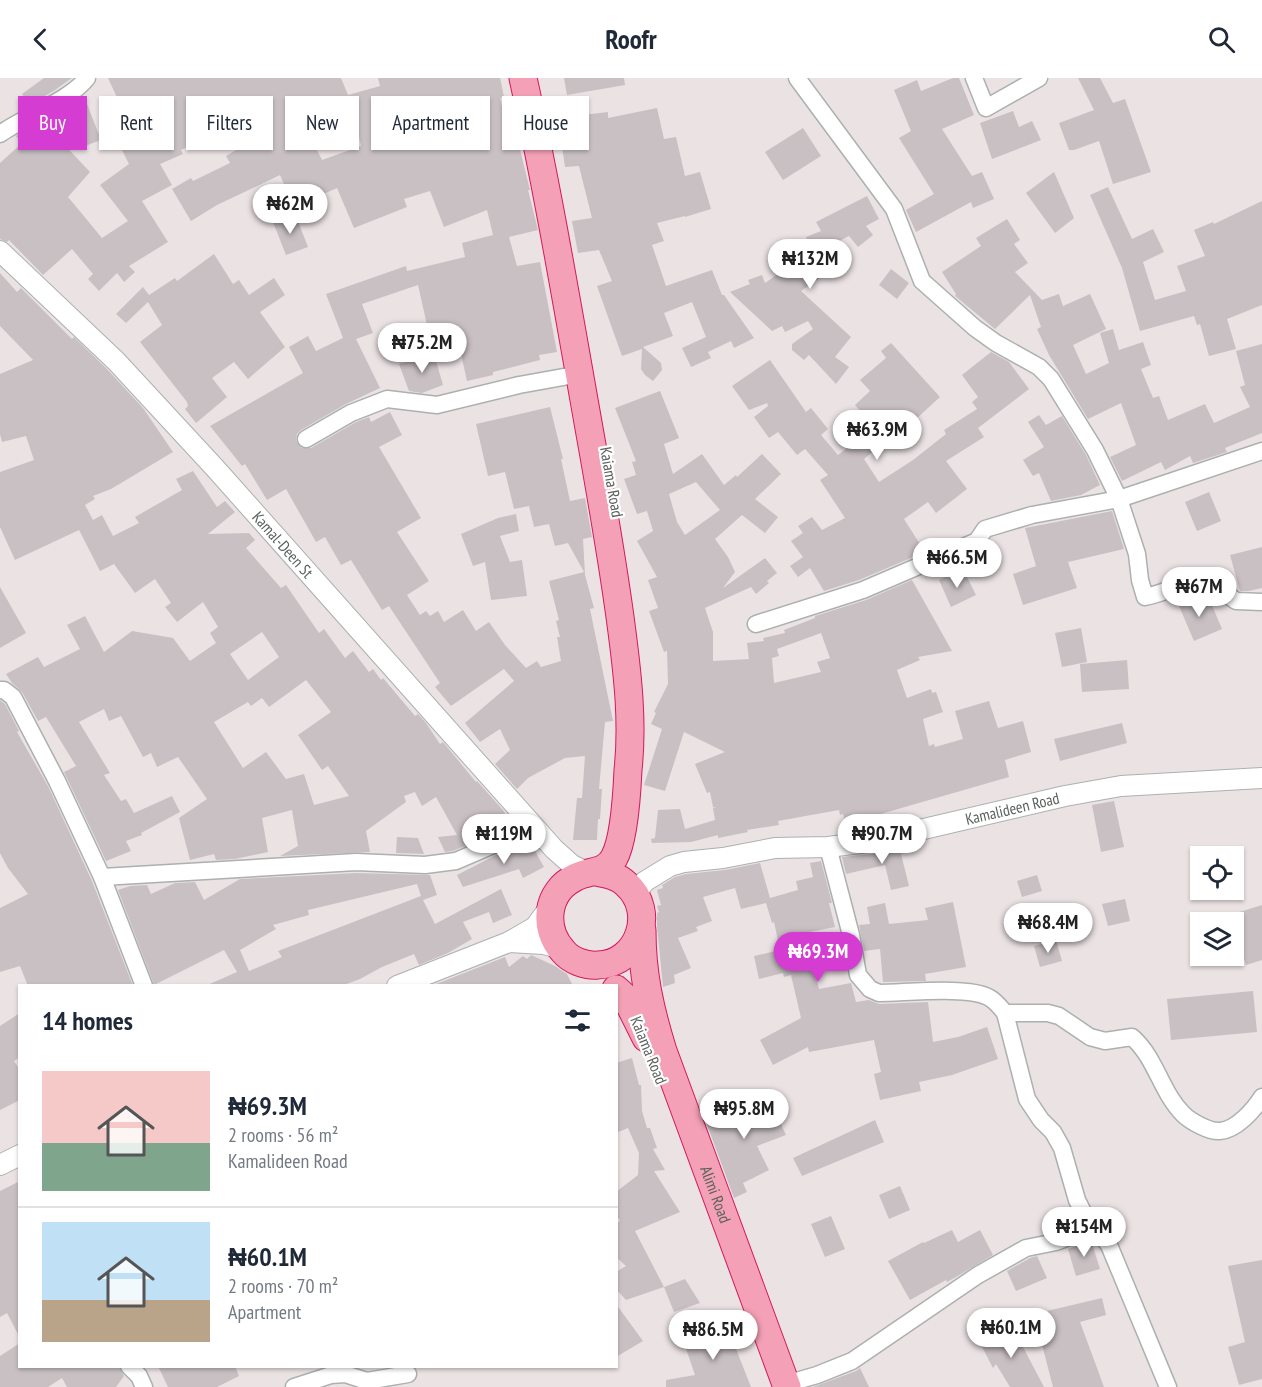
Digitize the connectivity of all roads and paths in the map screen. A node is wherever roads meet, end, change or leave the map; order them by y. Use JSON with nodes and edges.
{"nodes":[{"id":1,"x":87,"y":78,"type":"edge"},
{"id":2,"x":523,"y":78,"type":"edge"},
{"id":3,"x":536,"y":78,"type":"edge"},
{"id":4,"x":797,"y":78,"type":"edge"},
{"id":5,"x":974,"y":78,"type":"edge"},
{"id":6,"x":1039,"y":78,"type":"edge"},
{"id":7,"x":0,"y":134,"type":"edge"},
{"id":8,"x":0,"y":251,"type":"edge"},
{"id":9,"x":580,"y":374,"type":"junction"},
{"id":10,"x":306,"y":439,"type":"dead end"},
{"id":11,"x":1262,"y":451,"type":"edge"},
{"id":12,"x":1119,"y":499,"type":"junction"},
{"id":13,"x":1262,"y":602,"type":"edge"},
{"id":14,"x":756,"y":624,"type":"dead end"},
{"id":15,"x":0,"y":690,"type":"edge"},
{"id":16,"x":1262,"y":778,"type":"edge"},
{"id":17,"x":536,"y":827,"type":"junction"},
{"id":18,"x":828,"y":847,"type":"junction"},
{"id":19,"x":554,"y":849,"type":"junction"},
{"id":20,"x":592,"y":872,"type":"junction"},
{"id":21,"x":102,"y":877,"type":"junction"},
{"id":22,"x":634,"y":892,"type":"junction"},
{"id":23,"x":556,"y":897,"type":"junction"},
{"id":24,"x":642,"y":929,"type":"junction"},
{"id":25,"x":509,"y":942,"type":"junction"},
{"id":26,"x":571,"y":956,"type":"junction"},
{"id":27,"x":143,"y":984,"type":"edge"},
{"id":28,"x":402,"y":984,"type":"edge"},
{"id":29,"x":611,"y":984,"type":"edge"},
{"id":30,"x":618,"y":991,"type":"edge"},
{"id":31,"x":1005,"y":1013,"type":"junction"},
{"id":32,"x":1262,"y":1097,"type":"edge"},
{"id":33,"x":18,"y":1156,"type":"edge"},
{"id":34,"x":0,"y":1166,"type":"edge"},
{"id":35,"x":1095,"y":1227,"type":"junction"},
{"id":36,"x":131,"y":1368,"type":"edge"},
{"id":37,"x":341,"y":1370,"type":"edge"},
{"id":38,"x":408,"y":1376,"type":"edge"},
{"id":39,"x":782,"y":1386,"type":"edge"},
{"id":40,"x":144,"y":1387,"type":"edge"},
{"id":41,"x":294,"y":1387,"type":"edge"},
{"id":42,"x":1168,"y":1387,"type":"edge"}],
"edges":[{"from":1,"to":7,"type":"street"},
{"from":2,"to":9,"type":"highway","name":"Kaiama Road"},
{"from":3,"to":22,"type":"highway","name":"Kaiama Road"},
{"from":4,"to":12,"type":"street"},
{"from":5,"to":6,"type":"street"},
{"from":8,"to":17,"type":"street","name":"Kamal-Deen St"},
{"from":9,"to":10,"type":"street"},
{"from":9,"to":20,"type":"highway","name":"Kaiama Road"},
{"from":11,"to":12,"type":"street"},
{"from":12,"to":13,"type":"street"},
{"from":12,"to":14,"type":"street"},
{"from":15,"to":21,"type":"street"},
{"from":16,"to":18,"type":"street","name":"Kamalideen Road"},
{"from":17,"to":19,"type":"street","name":"Kamal-Deen St"},
{"from":17,"to":21,"type":"street"},
{"from":18,"to":22,"type":"street","name":"Kamalideen Road"},
{"from":18,"to":31,"type":"street"},
{"from":19,"to":20,"type":"street"},
{"from":19,"to":23,"type":"street"},
{"from":20,"to":22,"type":"highway"},
{"from":20,"to":23,"type":"highway"},
{"from":21,"to":27,"type":"street"},
{"from":22,"to":24,"type":"highway"},
{"from":23,"to":25,"type":"street"},
{"from":23,"to":26,"type":"highway"},
{"from":24,"to":26,"type":"highway"},
{"from":24,"to":39,"type":"highway","name":"Alimi Road"},
{"from":25,"to":26,"type":"street"},
{"from":25,"to":28,"type":"street"},
{"from":26,"to":29,"type":"highway","name":"Kaiama Road"},
{"from":30,"to":39,"type":"highway","name":"Kaiama Road"},
{"from":31,"to":32,"type":"street"},
{"from":31,"to":35,"type":"street"},
{"from":33,"to":34,"type":"street"},
{"from":35,"to":39,"type":"street"},
{"from":35,"to":42,"type":"street"},
{"from":36,"to":40,"type":"street"},
{"from":37,"to":38,"type":"street"},
{"from":37,"to":41,"type":"street"}]}
